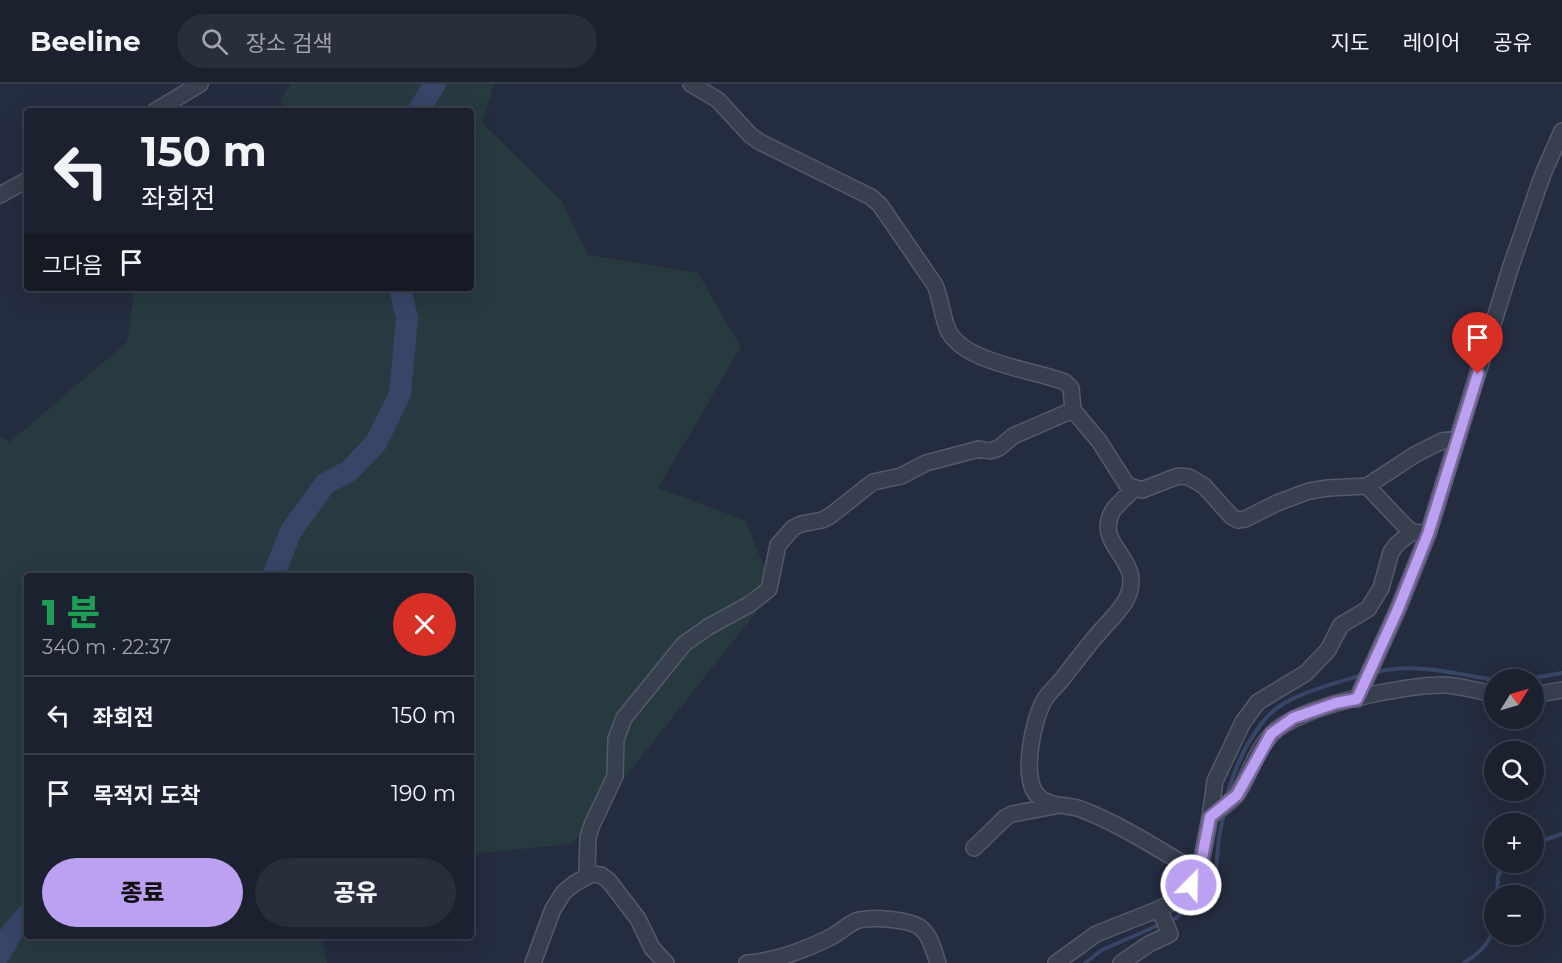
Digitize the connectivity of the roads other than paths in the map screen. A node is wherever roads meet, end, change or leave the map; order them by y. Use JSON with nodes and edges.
{"nodes":[{"id":1,"x":200,"y":84,"type":"edge"},
{"id":2,"x":691,"y":84,"type":"edge"},
{"id":3,"x":160,"y":108,"type":"edge"},
{"id":4,"x":1562,"y":131,"type":"edge"},
{"id":5,"x":24,"y":182,"type":"edge"},
{"id":6,"x":0,"y":195,"type":"edge"},
{"id":7,"x":1073,"y":410,"type":"junction"},
{"id":8,"x":1457,"y":439,"type":"junction"},
{"id":9,"x":1367,"y":486,"type":"junction"},
{"id":10,"x":1134,"y":489,"type":"junction"},
{"id":11,"x":1420,"y":533,"type":"junction"},
{"id":12,"x":1562,"y":690,"type":"edge"},
{"id":13,"x":1484,"y":692,"type":"edge"},
{"id":14,"x":1544,"y":693,"type":"edge"},
{"id":15,"x":1358,"y":696,"type":"junction"},
{"id":16,"x":1055,"y":806,"type":"junction"},
{"id":17,"x":1210,"y":817,"type":"junction"},
{"id":18,"x":974,"y":848,"type":"dead end"},
{"id":19,"x":586,"y":872,"type":"dead end"},
{"id":20,"x":1199,"y":873,"type":"junction"},
{"id":21,"x":1159,"y":909,"type":"junction"},
{"id":22,"x":533,"y":963,"type":"edge"},
{"id":23,"x":666,"y":963,"type":"edge"},
{"id":24,"x":747,"y":963,"type":"edge"},
{"id":25,"x":938,"y":963,"type":"edge"},
{"id":26,"x":1056,"y":963,"type":"edge"},
{"id":27,"x":1121,"y":963,"type":"edge"}],
"edges":[{"from":1,"to":3,"type":"street"},
{"from":2,"to":7,"type":"street"},
{"from":4,"to":8,"type":"street"},
{"from":5,"to":6,"type":"street"},
{"from":7,"to":10,"type":"street"},
{"from":7,"to":19,"type":"street"},
{"from":8,"to":9,"type":"street"},
{"from":8,"to":11,"type":"street"},
{"from":9,"to":10,"type":"street"},
{"from":9,"to":11,"type":"street"},
{"from":10,"to":16,"type":"street"},
{"from":11,"to":15,"type":"street"},
{"from":11,"to":17,"type":"street"},
{"from":12,"to":14,"type":"street"},
{"from":13,"to":15,"type":"street"},
{"from":15,"to":17,"type":"street"},
{"from":16,"to":18,"type":"street"},
{"from":16,"to":20,"type":"street"},
{"from":17,"to":20,"type":"street"},
{"from":20,"to":21,"type":"street"},
{"from":21,"to":26,"type":"street"},
{"from":21,"to":27,"type":"street"},
{"from":22,"to":23,"type":"street"},
{"from":24,"to":25,"type":"street"}]}
